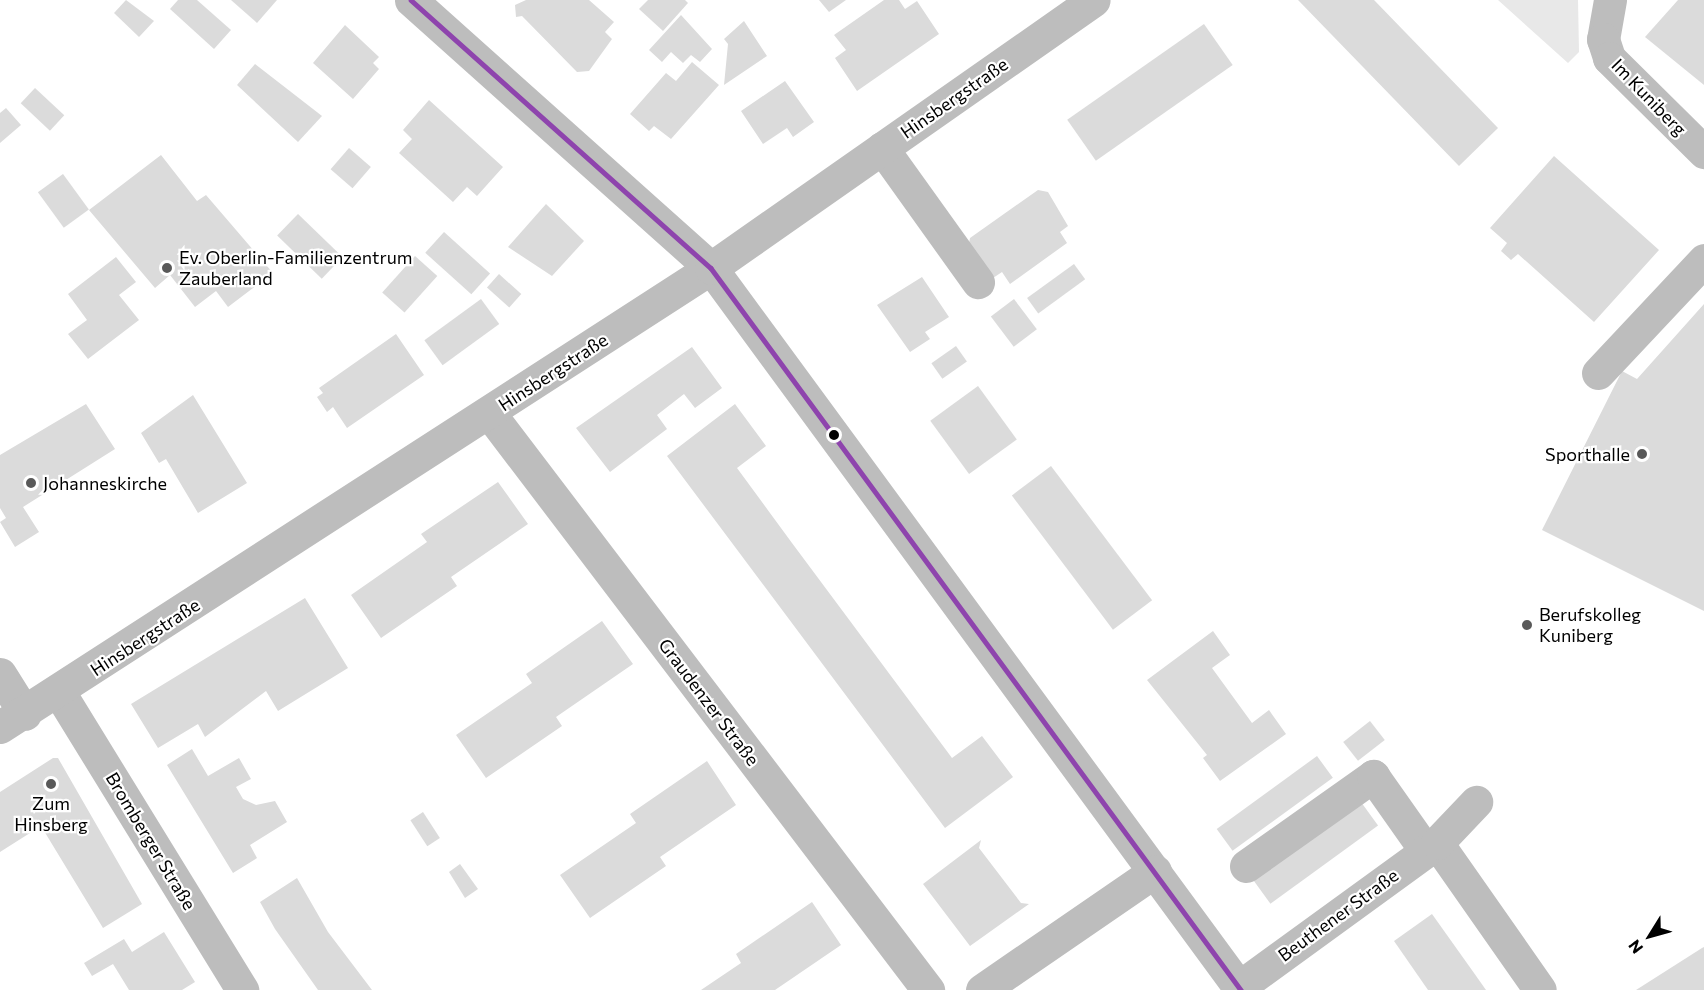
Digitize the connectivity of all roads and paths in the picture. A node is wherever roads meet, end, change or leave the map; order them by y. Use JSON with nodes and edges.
{"nodes":[{"id":1,"x":411,"y":0,"type":"edge"},
{"id":2,"x":1094,"y":0,"type":"edge"},
{"id":3,"x":1610,"y":0,"type":"edge"},
{"id":4,"x":882,"y":148,"type":"junction"},
{"id":5,"x":1704,"y":152,"type":"edge"},
{"id":6,"x":1704,"y":260,"type":"edge"},
{"id":7,"x":711,"y":268,"type":"junction"},
{"id":8,"x":978,"y":282,"type":"dead end"},
{"id":9,"x":1599,"y":373,"type":"dead end"},
{"id":10,"x":490,"y":414,"type":"junction"},
{"id":11,"x":0,"y":674,"type":"edge"},
{"id":12,"x":59,"y":692,"type":"junction"},
{"id":13,"x":13,"y":720,"type":"edge"},
{"id":14,"x":1476,"y":801,"type":"dead end"},
{"id":15,"x":1431,"y":847,"type":"junction"},
{"id":16,"x":1246,"y":866,"type":"dead end"},
{"id":17,"x":1155,"y":871,"type":"junction"},
{"id":18,"x":1240,"y":988,"type":"edge"},
{"id":19,"x":242,"y":990,"type":"edge"},
{"id":20,"x":928,"y":990,"type":"edge"},
{"id":21,"x":982,"y":990,"type":"edge"},
{"id":22,"x":1540,"y":990,"type":"edge"}],
"edges":[{"from":1,"to":7,"type":"street"},
{"from":2,"to":4,"type":"street","name":"Hinsbergstraße"},
{"from":3,"to":5,"type":"street","name":"Im Kuniberg"},
{"from":4,"to":7,"type":"street","name":"Hinsbergstraße"},
{"from":4,"to":8,"type":"street"},
{"from":6,"to":9,"type":"street"},
{"from":7,"to":10,"type":"street","name":"Hinsbergstraße"},
{"from":7,"to":17,"type":"street"},
{"from":10,"to":12,"type":"street","name":"Hinsbergstraße"},
{"from":10,"to":20,"type":"street","name":"Graudenzer Straße"},
{"from":11,"to":13,"type":"street"},
{"from":12,"to":13,"type":"street","name":"Hinsbergstraße"},
{"from":12,"to":19,"type":"street","name":"Bromberger Straße"},
{"from":14,"to":15,"type":"street","name":"Beuthener Straße"},
{"from":15,"to":16,"type":"street"},
{"from":15,"to":18,"type":"street","name":"Beuthener Straße"},
{"from":15,"to":22,"type":"street"},
{"from":17,"to":18,"type":"street"},
{"from":17,"to":21,"type":"street"}]}
